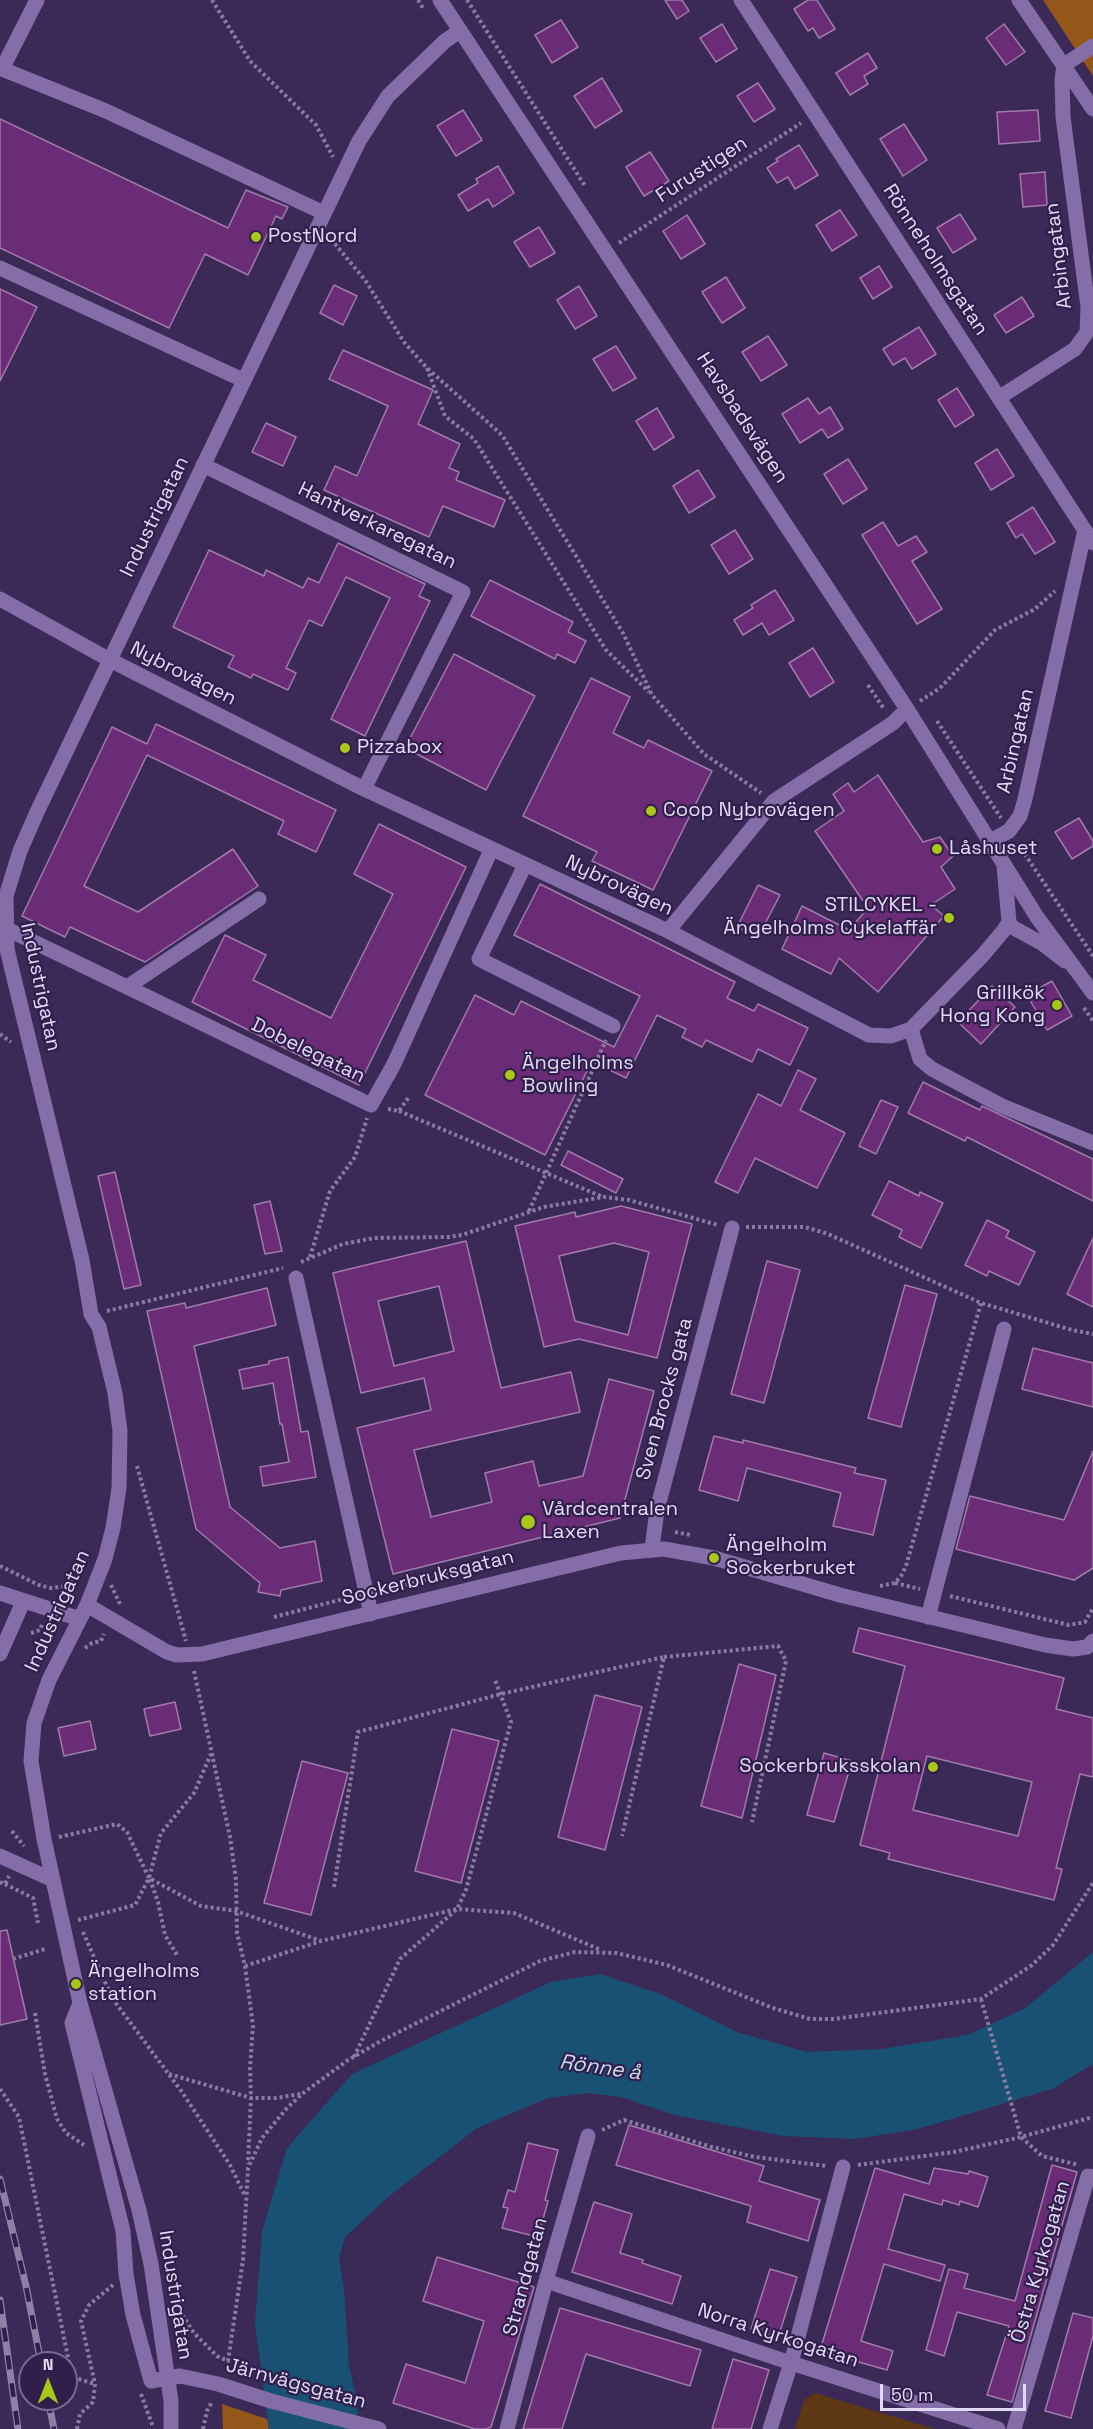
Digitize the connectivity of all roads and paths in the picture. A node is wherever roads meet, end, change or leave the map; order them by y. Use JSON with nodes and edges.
{"nodes":[{"id":1,"x":37,"y":0,"type":"edge"},
{"id":2,"x":212,"y":0,"type":"edge"},
{"id":3,"x":418,"y":0,"type":"edge"},
{"id":4,"x":440,"y":0,"type":"edge"},
{"id":5,"x":741,"y":0,"type":"edge"},
{"id":6,"x":1019,"y":0,"type":"edge"},
{"id":7,"x":428,"y":16,"type":"dead end"},
{"id":8,"x":460,"y":31,"type":"junction"},
{"id":9,"x":1093,"y":46,"type":"edge"},
{"id":10,"x":1064,"y":65,"type":"junction"},
{"id":11,"x":1093,"y":109,"type":"edge"},
{"id":12,"x":814,"y":115,"type":"junction"},
{"id":13,"x":342,"y":175,"type":"junction"},
{"id":14,"x":321,"y":219,"type":"junction"},
{"id":15,"x":607,"y":251,"type":"junction"},
{"id":16,"x":0,"y":268,"type":"edge"},
{"id":17,"x":427,"y":368,"type":"junction"},
{"id":18,"x":243,"y":380,"type":"junction"},
{"id":19,"x":1000,"y":397,"type":"junction"},
{"id":20,"x":203,"y":465,"type":"junction"},
{"id":21,"x":1089,"y":537,"type":"edge"},
{"id":22,"x":1076,"y":569,"type":"junction"},
{"id":23,"x":0,"y":599,"type":"edge"},
{"id":24,"x":110,"y":660,"type":"junction"},
{"id":25,"x":867,"y":684,"type":"dead end"},
{"id":26,"x":652,"y":695,"type":"junction"},
{"id":27,"x":907,"y":709,"type":"junction"},
{"id":28,"x":894,"y":723,"type":"junction"},
{"id":29,"x":364,"y":789,"type":"junction"},
{"id":30,"x":774,"y":801,"type":"junction"},
{"id":31,"x":990,"y":841,"type":"junction"},
{"id":32,"x":491,"y":850,"type":"junction"},
{"id":33,"x":1003,"y":863,"type":"junction"},
{"id":34,"x":525,"y":865,"type":"junction"},
{"id":35,"x":259,"y":899,"type":"dead end"},
{"id":36,"x":1036,"y":913,"type":"junction"},
{"id":37,"x":1014,"y":925,"type":"junction"},
{"id":38,"x":1072,"y":925,"type":"dead end"},
{"id":39,"x":5,"y":928,"type":"junction"},
{"id":40,"x":668,"y":931,"type":"junction"},
{"id":41,"x":1093,"y":956,"type":"edge"},
{"id":42,"x":1083,"y":976,"type":"junction"},
{"id":43,"x":127,"y":987,"type":"junction"},
{"id":44,"x":1093,"y":993,"type":"edge"},
{"id":45,"x":613,"y":1026,"type":"joint"},
{"id":46,"x":912,"y":1029,"type":"junction"},
{"id":47,"x":371,"y":1105,"type":"junction"},
{"id":48,"x":399,"y":1111,"type":"dead end"},
{"id":49,"x":1093,"y":1143,"type":"edge"},
{"id":50,"x":546,"y":1173,"type":"junction"},
{"id":51,"x":604,"y":1197,"type":"junction"},
{"id":52,"x":529,"y":1212,"type":"junction"},
{"id":53,"x":732,"y":1228,"type":"junction"},
{"id":54,"x":310,"y":1258,"type":"junction"},
{"id":55,"x":296,"y":1278,"type":"dead end"},
{"id":56,"x":981,"y":1303,"type":"junction"},
{"id":57,"x":91,"y":1314,"type":"junction"},
{"id":58,"x":1004,"y":1329,"type":"dead end"},
{"id":59,"x":1093,"y":1334,"type":"edge"},
{"id":60,"x":120,"y":1441,"type":"junction"},
{"id":61,"x":653,"y":1531,"type":"junction"},
{"id":62,"x":702,"y":1537,"type":"dead end"},
{"id":63,"x":652,"y":1548,"type":"junction"},
{"id":64,"x":491,"y":1565,"type":"dead end"},
{"id":65,"x":0,"y":1566,"type":"edge"},
{"id":66,"x":98,"y":1580,"type":"junction"},
{"id":67,"x":895,"y":1583,"type":"junction"},
{"id":68,"x":870,"y":1584,"type":"dead end"},
{"id":69,"x":934,"y":1592,"type":"junction"},
{"id":70,"x":0,"y":1593,"type":"edge"},
{"id":71,"x":366,"y":1593,"type":"junction"},
{"id":72,"x":23,"y":1602,"type":"junction"},
{"id":73,"x":118,"y":1603,"type":"junction"},
{"id":74,"x":87,"y":1605,"type":"junction"},
{"id":75,"x":127,"y":1608,"type":"dead end"},
{"id":76,"x":1093,"y":1608,"type":"edge"},
{"id":77,"x":371,"y":1614,"type":"junction"},
{"id":78,"x":928,"y":1617,"type":"junction"},
{"id":79,"x":80,"y":1619,"type":"junction"},
{"id":80,"x":110,"y":1619,"type":"junction"},
{"id":81,"x":267,"y":1619,"type":"dead end"},
{"id":82,"x":1093,"y":1641,"type":"edge"},
{"id":83,"x":82,"y":1650,"type":"dead end"},
{"id":84,"x":0,"y":1654,"type":"edge"},
{"id":85,"x":190,"y":1655,"type":"junction"},
{"id":86,"x":664,"y":1657,"type":"junction"},
{"id":87,"x":495,"y":1680,"type":"dead end"},
{"id":88,"x":501,"y":1694,"type":"junction"},
{"id":89,"x":211,"y":1753,"type":"junction"},
{"id":90,"x":752,"y":1822,"type":"dead end"},
{"id":91,"x":57,"y":1825,"type":"dead end"},
{"id":92,"x":12,"y":1831,"type":"dead end"},
{"id":93,"x":622,"y":1836,"type":"dead end"},
{"id":94,"x":60,"y":1837,"type":"junction"},
{"id":95,"x":24,"y":1846,"type":"dead end"},
{"id":96,"x":62,"y":1847,"type":"dead end"},
{"id":97,"x":0,"y":1856,"type":"edge"},
{"id":98,"x":150,"y":1878,"type":"junction"},
{"id":99,"x":53,"y":1880,"type":"junction"},
{"id":100,"x":1093,"y":1883,"type":"edge"},
{"id":101,"x":5,"y":1884,"type":"dead end"},
{"id":102,"x":333,"y":1887,"type":"dead end"},
{"id":103,"x":457,"y":1909,"type":"junction"},
{"id":104,"x":76,"y":1910,"type":"dead end"},
{"id":105,"x":236,"y":1911,"type":"junction"},
{"id":106,"x":78,"y":1920,"type":"junction"},
{"id":107,"x":38,"y":1923,"type":"dead end"},
{"id":108,"x":321,"y":1941,"type":"junction"},
{"id":109,"x":45,"y":1949,"type":"dead end"},
{"id":110,"x":605,"y":1951,"type":"junction"},
{"id":111,"x":177,"y":1955,"type":"dead end"},
{"id":112,"x":13,"y":1959,"type":"dead end"},
{"id":113,"x":245,"y":1966,"type":"junction"},
{"id":114,"x":981,"y":1999,"type":"junction"},
{"id":115,"x":80,"y":2003,"type":"junction"},
{"id":116,"x":35,"y":2013,"type":"dead end"},
{"id":117,"x":354,"y":2057,"type":"junction"},
{"id":118,"x":168,"y":2073,"type":"junction"},
{"id":119,"x":0,"y":2089,"type":"edge"},
{"id":120,"x":302,"y":2094,"type":"junction"},
{"id":121,"x":251,"y":2098,"type":"junction"},
{"id":122,"x":1093,"y":2117,"type":"edge"},
{"id":123,"x":588,"y":2136,"type":"joint"},
{"id":124,"x":1021,"y":2137,"type":"junction"},
{"id":125,"x":85,"y":2146,"type":"dead end"},
{"id":126,"x":843,"y":2167,"type":"junction"},
{"id":127,"x":248,"y":2168,"type":"junction"},
{"id":128,"x":1091,"y":2173,"type":"edge"},
{"id":129,"x":245,"y":2196,"type":"junction"},
{"id":130,"x":171,"y":2256,"type":"dead end"},
{"id":131,"x":111,"y":2273,"type":"dead end"},
{"id":132,"x":546,"y":2281,"type":"junction"},
{"id":133,"x":791,"y":2363,"type":"junction"},
{"id":134,"x":167,"y":2378,"type":"junction"},
{"id":135,"x":95,"y":2384,"type":"junction"},
{"id":136,"x":212,"y":2402,"type":"dead end"},
{"id":137,"x":376,"y":2428,"type":"edge"},
{"id":138,"x":77,"y":2429,"type":"edge"},
{"id":139,"x":171,"y":2429,"type":"edge"},
{"id":140,"x":203,"y":2429,"type":"edge"},
{"id":141,"x":507,"y":2429,"type":"edge"},
{"id":142,"x":770,"y":2429,"type":"edge"},
{"id":143,"x":998,"y":2429,"type":"edge"},
{"id":144,"x":1014,"y":2429,"type":"edge"}],
"edges":[{"from":1,"to":14,"type":"street"},
{"from":2,"to":13,"type":"path"},
{"from":3,"to":7,"type":"path"},
{"from":4,"to":8,"type":"street","name":"Havsbadsvägen"},
{"from":5,"to":12,"type":"street","name":"Rönneholmsgatan"},
{"from":6,"to":10,"type":"street"},
{"from":8,"to":13,"type":"street","name":"Industrigatan"},
{"from":8,"to":15,"type":"street","name":"Havsbadsvägen"},
{"from":9,"to":10,"type":"street"},
{"from":10,"to":11,"type":"street"},
{"from":10,"to":19,"type":"street","name":"Arbingatan"},
{"from":12,"to":15,"type":"path","name":"Furustigen"},
{"from":12,"to":19,"type":"street","name":"Rönneholmsgatan"},
{"from":13,"to":14,"type":"street","name":"Industrigatan"},
{"from":14,"to":17,"type":"path"},
{"from":14,"to":18,"type":"street","name":"Industrigatan"},
{"from":15,"to":27,"type":"street","name":"Havsbadsvägen"},
{"from":16,"to":18,"type":"street"},
{"from":17,"to":26,"type":"path"},
{"from":17,"to":26,"type":"path"},
{"from":18,"to":20,"type":"street","name":"Industrigatan"},
{"from":19,"to":21,"type":"street","name":"Rönneholmsgatan"},
{"from":20,"to":24,"type":"street","name":"Industrigatan"},
{"from":20,"to":29,"type":"street","name":"Hantverkaregatan"},
{"from":21,"to":22,"type":"street","name":"Arbingatan"},
{"from":22,"to":27,"type":"path"},
{"from":22,"to":31,"type":"street","name":"Arbingatan"},
{"from":23,"to":24,"type":"street","name":"Nybrovägen"},
{"from":24,"to":29,"type":"street","name":"Nybrovägen"},
{"from":24,"to":39,"type":"street","name":"Industrigatan"},
{"from":25,"to":28,"type":"path"},
{"from":26,"to":30,"type":"path"},
{"from":27,"to":28,"type":"street"},
{"from":27,"to":31,"type":"street","name":"Havsbadsvägen"},
{"from":28,"to":30,"type":"street"},
{"from":29,"to":32,"type":"street","name":"Nybrovägen"},
{"from":30,"to":40,"type":"street"},
{"from":31,"to":33,"type":"street","name":"Havsbadsvägen"},
{"from":32,"to":34,"type":"street","name":"Nybrovägen"},
{"from":32,"to":47,"type":"street","name":"Dobelegatan"},
{"from":33,"to":36,"type":"street","name":"Havsbadsvägen"},
{"from":33,"to":37,"type":"street","name":"Havsbadsvägen"},
{"from":34,"to":40,"type":"street","name":"Nybrovägen"},
{"from":34,"to":45,"type":"street"},
{"from":35,"to":43,"type":"street"},
{"from":36,"to":37,"type":"street"},
{"from":36,"to":37,"type":"street"},
{"from":36,"to":42,"type":"street","name":"Havsbadsvägen"},
{"from":37,"to":42,"type":"street","name":"Havsbadsvägen"},
{"from":37,"to":46,"type":"street"},
{"from":38,"to":41,"type":"path"},
{"from":39,"to":43,"type":"street","name":"Dobelegatan"},
{"from":39,"to":57,"type":"street","name":"Industrigatan"},
{"from":40,"to":46,"type":"street","name":"Nybrovägen"},
{"from":42,"to":44,"type":"street","name":"Havsbadsvägen"},
{"from":43,"to":47,"type":"street","name":"Dobelegatan"},
{"from":45,"to":50,"type":"path"},
{"from":46,"to":49,"type":"street"},
{"from":47,"to":54,"type":"path"},
{"from":48,"to":50,"type":"path"},
{"from":50,"to":51,"type":"path"},
{"from":50,"to":52,"type":"path"},
{"from":51,"to":52,"type":"path"},
{"from":51,"to":53,"type":"path"},
{"from":52,"to":54,"type":"path"},
{"from":53,"to":56,"type":"path"},
{"from":53,"to":61,"type":"street","name":"Sven Brocks gata"},
{"from":54,"to":57,"type":"path"},
{"from":55,"to":71,"type":"street"},
{"from":56,"to":59,"type":"path"},
{"from":56,"to":67,"type":"path"},
{"from":57,"to":60,"type":"street","name":"Industrigatan"},
{"from":58,"to":69,"type":"street"},
{"from":60,"to":66,"type":"street","name":"Industrigatan"},
{"from":60,"to":85,"type":"path"},
{"from":61,"to":62,"type":"path"},
{"from":61,"to":63,"type":"street","name":"Sven Brocks gata"},
{"from":63,"to":77,"type":"street","name":"Sockerbruksgatan"},
{"from":63,"to":78,"type":"street","name":"Sockerbruksgatan"},
{"from":64,"to":71,"type":"path"},
{"from":65,"to":66,"type":"path"},
{"from":66,"to":73,"type":"path"},
{"from":66,"to":74,"type":"street","name":"Industrigatan"},
{"from":67,"to":68,"type":"path"},
{"from":67,"to":69,"type":"path"},
{"from":69,"to":76,"type":"path"},
{"from":69,"to":78,"type":"street"},
{"from":70,"to":72,"type":"street"},
{"from":71,"to":77,"type":"street"},
{"from":71,"to":81,"type":"path"},
{"from":72,"to":79,"type":"street"},
{"from":72,"to":84,"type":"street"},
{"from":73,"to":75,"type":"path"},
{"from":73,"to":80,"type":"path"},
{"from":74,"to":79,"type":"street","name":"Industrigatan"},
{"from":74,"to":80,"type":"street","name":"Sockerbruksgatan"},
{"from":77,"to":85,"type":"street","name":"Sockerbruksgatan"},
{"from":78,"to":82,"type":"street","name":"Sockerbruksgatan"},
{"from":79,"to":99,"type":"street","name":"Industrigatan"},
{"from":80,"to":83,"type":"path"},
{"from":80,"to":85,"type":"street","name":"Sockerbruksgatan"},
{"from":85,"to":89,"type":"path"},
{"from":86,"to":88,"type":"path"},
{"from":86,"to":90,"type":"path"},
{"from":86,"to":93,"type":"path"},
{"from":87,"to":88,"type":"path"},
{"from":88,"to":102,"type":"path"},
{"from":88,"to":103,"type":"path"},
{"from":89,"to":98,"type":"path"},
{"from":89,"to":105,"type":"path"},
{"from":91,"to":94,"type":"path"},
{"from":92,"to":95,"type":"path"},
{"from":94,"to":96,"type":"path"},
{"from":94,"to":98,"type":"path"},
{"from":97,"to":99,"type":"street"},
{"from":98,"to":105,"type":"path"},
{"from":98,"to":106,"type":"path"},
{"from":98,"to":111,"type":"path"},
{"from":99,"to":115,"type":"street","name":"Industrigatan"},
{"from":100,"to":114,"type":"path"},
{"from":101,"to":107,"type":"path"},
{"from":103,"to":108,"type":"path"},
{"from":103,"to":110,"type":"path"},
{"from":103,"to":117,"type":"path"},
{"from":104,"to":106,"type":"path"},
{"from":105,"to":108,"type":"path"},
{"from":105,"to":113,"type":"path"},
{"from":106,"to":118,"type":"path"},
{"from":108,"to":113,"type":"path"},
{"from":109,"to":112,"type":"path"},
{"from":110,"to":114,"type":"path"},
{"from":110,"to":117,"type":"path"},
{"from":113,"to":121,"type":"path"},
{"from":114,"to":124,"type":"path"},
{"from":115,"to":134,"type":"street","name":"Industrigatan"},
{"from":115,"to":134,"type":"street","name":"Industrigatan"},
{"from":116,"to":125,"type":"path"},
{"from":117,"to":120,"type":"path"},
{"from":118,"to":121,"type":"path"},
{"from":118,"to":129,"type":"path"},
{"from":119,"to":135,"type":"path"},
{"from":120,"to":121,"type":"path"},
{"from":120,"to":127,"type":"path"},
{"from":121,"to":127,"type":"path"},
{"from":122,"to":124,"type":"path"},
{"from":123,"to":126,"type":"path"},
{"from":123,"to":132,"type":"street","name":"Strandgatan"},
{"from":124,"to":126,"type":"path"},
{"from":124,"to":128,"type":"path"},
{"from":126,"to":133,"type":"street"},
{"from":127,"to":129,"type":"path"},
{"from":128,"to":144,"type":"street","name":"Östra Kyrkogatan"},
{"from":129,"to":130,"type":"path"},
{"from":131,"to":135,"type":"path"},
{"from":132,"to":133,"type":"street","name":"Norra Kyrkogatan"},
{"from":132,"to":141,"type":"street","name":"Strandgatan"},
{"from":133,"to":142,"type":"street"},
{"from":133,"to":143,"type":"street","name":"Norra Kyrkogatan"},
{"from":134,"to":137,"type":"street","name":"Järnvägsgatan"},
{"from":134,"to":139,"type":"street"},
{"from":135,"to":138,"type":"path"},
{"from":136,"to":140,"type":"path"}]}
